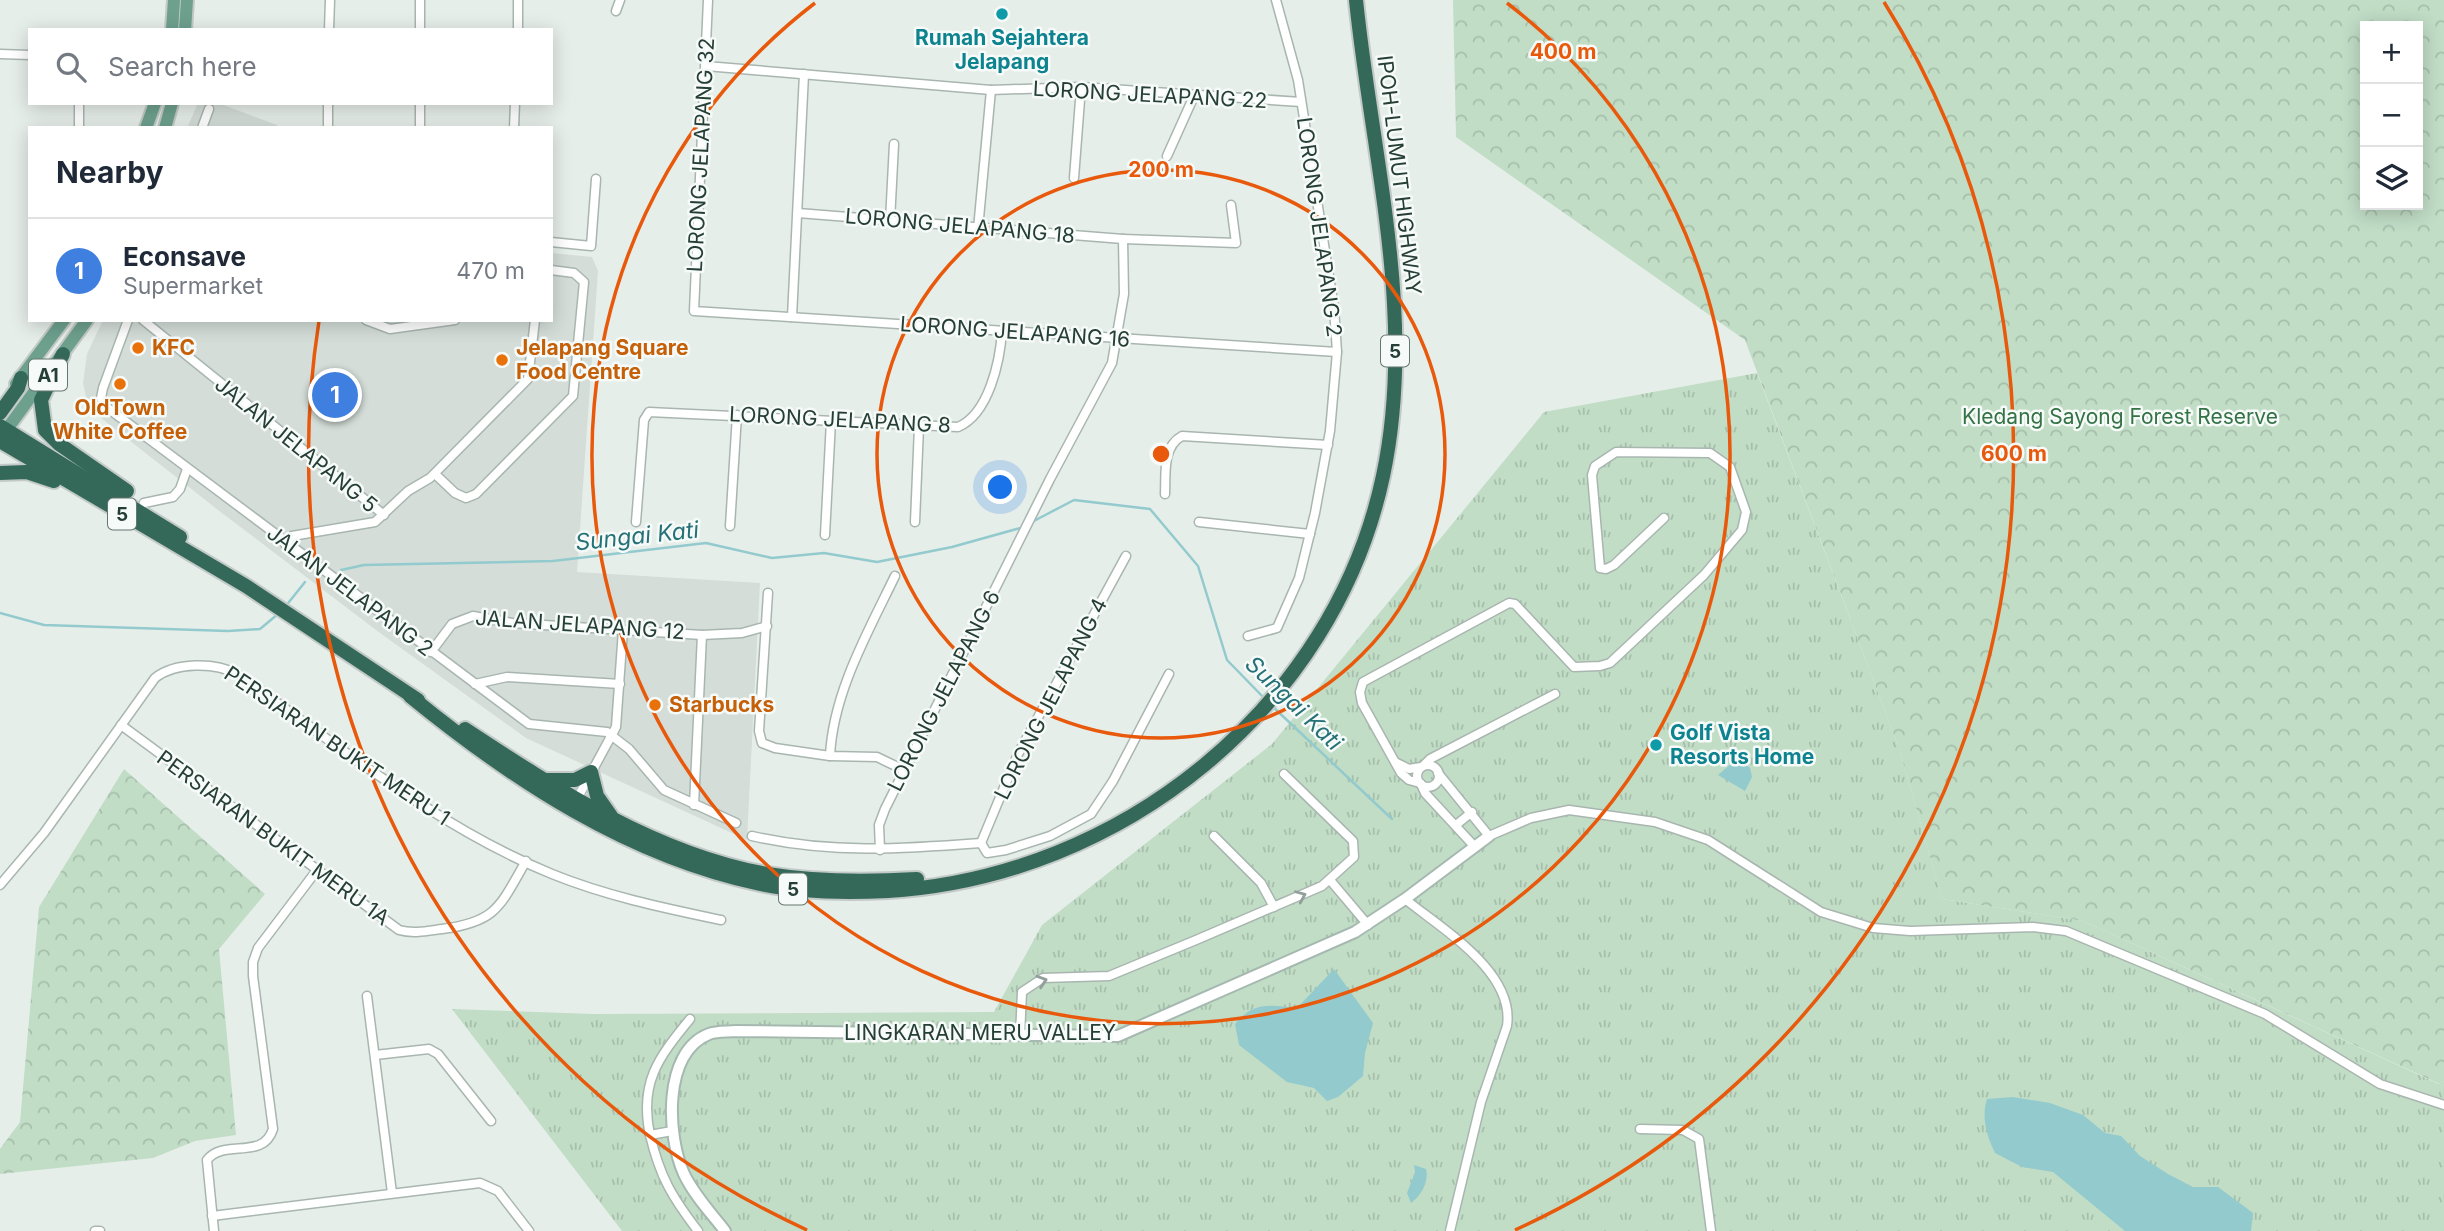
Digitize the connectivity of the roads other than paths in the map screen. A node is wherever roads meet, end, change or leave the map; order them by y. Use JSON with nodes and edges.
{"nodes":[{"id":1,"x":174,"y":0,"type":"edge"},
{"id":2,"x":187,"y":0,"type":"edge"},
{"id":3,"x":330,"y":0,"type":"edge"},
{"id":4,"x":420,"y":0,"type":"edge"},
{"id":5,"x":518,"y":0,"type":"edge"},
{"id":6,"x":620,"y":0,"type":"edge"},
{"id":7,"x":708,"y":0,"type":"edge"},
{"id":8,"x":1276,"y":0,"type":"edge"},
{"id":9,"x":1356,"y":0,"type":"edge"},
{"id":10,"x":616,"y":11,"type":"dead end"},
{"id":11,"x":172,"y":28,"type":"edge"},
{"id":12,"x":185,"y":28,"type":"edge"},
{"id":13,"x":329,"y":28,"type":"edge"},
{"id":14,"x":420,"y":28,"type":"edge"},
{"id":15,"x":518,"y":28,"type":"edge"},
{"id":16,"x":0,"y":54,"type":"edge"},
{"id":17,"x":28,"y":55,"type":"edge"},
{"id":18,"x":706,"y":66,"type":"junction"},
{"id":19,"x":804,"y":74,"type":"junction"},
{"id":20,"x":1082,"y":87,"type":"junction"},
{"id":21,"x":990,"y":90,"type":"junction"},
{"id":22,"x":1194,"y":96,"type":"junction"},
{"id":23,"x":1301,"y":103,"type":"junction"},
{"id":24,"x":79,"y":105,"type":"edge"},
{"id":25,"x":154,"y":105,"type":"edge"},
{"id":26,"x":160,"y":105,"type":"edge"},
{"id":27,"x":171,"y":105,"type":"edge"},
{"id":28,"x":328,"y":105,"type":"edge"},
{"id":29,"x":420,"y":105,"type":"edge"},
{"id":30,"x":515,"y":105,"type":"edge"},
{"id":31,"x":209,"y":109,"type":"dead end"},
{"id":32,"x":79,"y":126,"type":"edge"},
{"id":33,"x":147,"y":126,"type":"edge"},
{"id":34,"x":154,"y":126,"type":"edge"},
{"id":35,"x":166,"y":126,"type":"edge"},
{"id":36,"x":203,"y":126,"type":"edge"},
{"id":37,"x":328,"y":126,"type":"edge"},
{"id":38,"x":419,"y":126,"type":"edge"},
{"id":39,"x":514,"y":126,"type":"edge"},
{"id":40,"x":894,"y":144,"type":"dead end"},
{"id":41,"x":1167,"y":156,"type":"dead end"},
{"id":42,"x":1074,"y":178,"type":"dead end"},
{"id":43,"x":596,"y":179,"type":"dead end"},
{"id":44,"x":1231,"y":205,"type":"dead end"},
{"id":45,"x":797,"y":213,"type":"junction"},
{"id":46,"x":890,"y":221,"type":"junction"},
{"id":47,"x":978,"y":229,"type":"junction"},
{"id":48,"x":1123,"y":239,"type":"junction"},
{"id":49,"x":553,"y":242,"type":"edge"},
{"id":50,"x":553,"y":270,"type":"edge"},
{"id":51,"x":694,"y":310,"type":"joint"},
{"id":52,"x":792,"y":317,"type":"junction"},
{"id":53,"x":62,"y":322,"type":"edge"},
{"id":54,"x":86,"y":322,"type":"edge"},
{"id":55,"x":127,"y":322,"type":"edge"},
{"id":56,"x":145,"y":322,"type":"edge"},
{"id":57,"x":371,"y":322,"type":"edge"},
{"id":58,"x":440,"y":322,"type":"edge"},
{"id":59,"x":535,"y":322,"type":"edge"},
{"id":60,"x":1002,"y":331,"type":"junction"},
{"id":61,"x":1119,"y":339,"type":"junction"},
{"id":62,"x":1337,"y":352,"type":"junction"},
{"id":63,"x":63,"y":354,"type":"junction"},
{"id":64,"x":20,"y":378,"type":"junction"},
{"id":65,"x":0,"y":404,"type":"edge"},
{"id":66,"x":0,"y":413,"type":"edge"},
{"id":67,"x":737,"y":415,"type":"junction"},
{"id":68,"x":831,"y":421,"type":"junction"},
{"id":69,"x":919,"y":427,"type":"junction"},
{"id":70,"x":2,"y":433,"type":"edge"},
{"id":71,"x":1328,"y":445,"type":"junction"},
{"id":72,"x":187,"y":468,"type":"junction"},
{"id":73,"x":0,"y":473,"type":"edge"},
{"id":74,"x":435,"y":474,"type":"junction"},
{"id":75,"x":1165,"y":494,"type":"dead end"},
{"id":76,"x":144,"y":503,"type":"junction"},
{"id":77,"x":124,"y":515,"type":"junction"},
{"id":78,"x":384,"y":515,"type":"junction"},
{"id":79,"x":1664,"y":518,"type":"dead end"},
{"id":80,"x":636,"y":522,"type":"dead end"},
{"id":81,"x":915,"y":522,"type":"dead end"},
{"id":82,"x":1199,"y":522,"type":"dead end"},
{"id":83,"x":730,"y":526,"type":"dead end"},
{"id":84,"x":1310,"y":534,"type":"junction"},
{"id":85,"x":825,"y":535,"type":"dead end"},
{"id":86,"x":285,"y":544,"type":"junction"},
{"id":87,"x":197,"y":548,"type":"junction"},
{"id":88,"x":1126,"y":556,"type":"dead end"},
{"id":89,"x":895,"y":576,"type":"dead end"},
{"id":90,"x":246,"y":586,"type":"junction"},
{"id":91,"x":768,"y":593,"type":"dead end"},
{"id":92,"x":767,"y":626,"type":"junction"},
{"id":93,"x":623,"y":630,"type":"junction"},
{"id":94,"x":702,"y":635,"type":"junction"},
{"id":95,"x":1248,"y":636,"type":"dead end"},
{"id":96,"x":431,"y":652,"type":"junction"},
{"id":97,"x":1168,"y":674,"type":"dead end"},
{"id":98,"x":475,"y":684,"type":"junction"},
{"id":99,"x":620,"y":684,"type":"junction"},
{"id":100,"x":1555,"y":694,"type":"dead end"},
{"id":101,"x":410,"y":696,"type":"junction"},
{"id":102,"x":121,"y":726,"type":"junction"},
{"id":103,"x":612,"y":735,"type":"junction"},
{"id":104,"x":1446,"y":753,"type":"junction"},
{"id":105,"x":830,"y":756,"type":"junction"},
{"id":106,"x":1397,"y":763,"type":"junction"},
{"id":107,"x":1422,"y":766,"type":"junction"},
{"id":108,"x":904,"y":770,"type":"junction"},
{"id":109,"x":592,"y":772,"type":"junction"},
{"id":110,"x":1438,"y":772,"type":"junction"},
{"id":111,"x":1284,"y":774,"type":"dead end"},
{"id":112,"x":542,"y":779,"type":"junction"},
{"id":113,"x":1420,"y":783,"type":"junction"},
{"id":114,"x":574,"y":804,"type":"junction"},
{"id":115,"x":694,"y":805,"type":"junction"},
{"id":116,"x":1472,"y":812,"type":"junction"},
{"id":117,"x":613,"y":818,"type":"junction"},
{"id":118,"x":736,"y":823,"type":"dead end"},
{"id":119,"x":1456,"y":825,"type":"junction"},
{"id":120,"x":752,"y":836,"type":"dead end"},
{"id":121,"x":1214,"y":836,"type":"dead end"},
{"id":122,"x":1489,"y":836,"type":"junction"},
{"id":123,"x":981,"y":843,"type":"junction"},
{"id":124,"x":1475,"y":847,"type":"junction"},
{"id":125,"x":880,"y":850,"type":"junction"},
{"id":126,"x":526,"y":861,"type":"junction"},
{"id":127,"x":1027,"y":864,"type":"junction"},
{"id":128,"x":317,"y":870,"type":"junction"},
{"id":129,"x":1330,"y":880,"type":"junction"},
{"id":130,"x":0,"y":885,"type":"edge"},
{"id":131,"x":1405,"y":899,"type":"junction"},
{"id":132,"x":1274,"y":907,"type":"junction"},
{"id":133,"x":721,"y":920,"type":"dead end"},
{"id":134,"x":1368,"y":925,"type":"junction"},
{"id":135,"x":367,"y":996,"type":"dead end"},
{"id":136,"x":690,"y":1019,"type":"dead end"},
{"id":137,"x":1020,"y":1037,"type":"junction"},
{"id":138,"x":375,"y":1055,"type":"junction"},
{"id":139,"x":2444,"y":1105,"type":"edge"},
{"id":140,"x":491,"y":1121,"type":"dead end"},
{"id":141,"x":1640,"y":1129,"type":"dead end"},
{"id":142,"x":672,"y":1131,"type":"junction"},
{"id":143,"x":650,"y":1135,"type":"junction"},
{"id":144,"x":392,"y":1193,"type":"junction"},
{"id":145,"x":212,"y":1216,"type":"junction"},
{"id":146,"x":214,"y":1231,"type":"edge"},
{"id":147,"x":528,"y":1231,"type":"edge"},
{"id":148,"x":698,"y":1231,"type":"edge"},
{"id":149,"x":725,"y":1231,"type":"edge"},
{"id":150,"x":1450,"y":1231,"type":"edge"},
{"id":151,"x":1711,"y":1231,"type":"edge"}],
"edges":[{"from":1,"to":11,"type":"main road"},
{"from":2,"to":12,"type":"main road"},
{"from":3,"to":13,"type":"street"},
{"from":4,"to":14,"type":"street"},
{"from":5,"to":15,"type":"street"},
{"from":6,"to":10,"type":"street"},
{"from":7,"to":18,"type":"street","name":"LORONG JELAPANG 32"},
{"from":8,"to":23,"type":"street","name":"LORONG JELAPANG 2"},
{"from":9,"to":127,"type":"highway","name":"IPOH-LUMUT HIGHWAY","number":"5"},
{"from":16,"to":17,"type":"street"},
{"from":18,"to":19,"type":"street","name":"LORONG JELAPANG 22"},
{"from":18,"to":51,"type":"street","name":"LORONG JELAPANG 32"},
{"from":19,"to":21,"type":"street","name":"LORONG JELAPANG 22"},
{"from":19,"to":45,"type":"street"},
{"from":20,"to":21,"type":"street","name":"LORONG JELAPANG 22"},
{"from":20,"to":22,"type":"street","name":"LORONG JELAPANG 22"},
{"from":20,"to":42,"type":"street"},
{"from":21,"to":47,"type":"street"},
{"from":22,"to":23,"type":"street","name":"LORONG JELAPANG 22"},
{"from":22,"to":41,"type":"street"},
{"from":23,"to":62,"type":"street","name":"LORONG JELAPANG 2"},
{"from":24,"to":32,"type":"street"},
{"from":25,"to":33,"type":"main road"},
{"from":26,"to":34,"type":"main road"},
{"from":27,"to":35,"type":"main road"},
{"from":28,"to":37,"type":"street"},
{"from":29,"to":38,"type":"street"},
{"from":30,"to":39,"type":"street"},
{"from":31,"to":36,"type":"street"},
{"from":40,"to":46,"type":"street"},
{"from":43,"to":49,"type":"street"},
{"from":44,"to":48,"type":"street","name":"LORONG JELAPANG 18"},
{"from":45,"to":46,"type":"street","name":"LORONG JELAPANG 18"},
{"from":45,"to":52,"type":"street"},
{"from":46,"to":47,"type":"street","name":"LORONG JELAPANG 18"},
{"from":47,"to":48,"type":"street","name":"LORONG JELAPANG 18"},
{"from":48,"to":61,"type":"street"},
{"from":50,"to":74,"type":"street"},
{"from":51,"to":52,"type":"street","name":"LORONG JELAPANG 16"},
{"from":52,"to":60,"type":"street","name":"LORONG JELAPANG 16"},
{"from":53,"to":64,"type":"main road","number":"A1"},
{"from":54,"to":63,"type":"main road","number":"A1"},
{"from":55,"to":72,"type":"street","name":"JALAN JELAPANG 2"},
{"from":56,"to":78,"type":"street","name":"JALAN JELAPANG 5"},
{"from":57,"to":58,"type":"street"},
{"from":59,"to":74,"type":"street"},
{"from":60,"to":61,"type":"street","name":"LORONG JELAPANG 16"},
{"from":60,"to":69,"type":"street","name":"LORONG JELAPANG 8"},
{"from":61,"to":62,"type":"street","name":"LORONG JELAPANG 16"},
{"from":61,"to":108,"type":"street","name":"LORONG JELAPANG 6"},
{"from":62,"to":71,"type":"street","name":"LORONG JELAPANG 2"},
{"from":63,"to":70,"type":"main road","number":"A1"},
{"from":63,"to":76,"type":"highway"},
{"from":64,"to":65,"type":"main road","number":"A1"},
{"from":64,"to":66,"type":"highway"},
{"from":67,"to":68,"type":"street","name":"LORONG JELAPANG 8"},
{"from":67,"to":80,"type":"street","name":"LORONG JELAPANG 8"},
{"from":67,"to":83,"type":"street"},
{"from":68,"to":69,"type":"street","name":"LORONG JELAPANG 8"},
{"from":68,"to":85,"type":"street"},
{"from":69,"to":81,"type":"street"},
{"from":70,"to":77,"type":"highway","name":"IPOH-LUMUT HIGHWAY","number":"5"},
{"from":70,"to":87,"type":"highway","name":"IPOH-LUMUT HIGHWAY","number":"5"},
{"from":71,"to":75,"type":"street"},
{"from":71,"to":84,"type":"street","name":"LORONG JELAPANG 2"},
{"from":72,"to":76,"type":"street"},
{"from":72,"to":86,"type":"street","name":"JALAN JELAPANG 2"},
{"from":73,"to":77,"type":"highway"},
{"from":74,"to":78,"type":"street"},
{"from":76,"to":87,"type":"highway"},
{"from":77,"to":90,"type":"highway","name":"IPOH-LUMUT HIGHWAY","number":"5"},
{"from":78,"to":86,"type":"street"},
{"from":79,"to":106,"type":"street"},
{"from":82,"to":84,"type":"street"},
{"from":84,"to":95,"type":"street","name":"LORONG JELAPANG 2"},
{"from":86,"to":96,"type":"street","name":"JALAN JELAPANG 2"},
{"from":87,"to":90,"type":"highway","name":"IPOH-LUMUT HIGHWAY","number":"5"},
{"from":88,"to":123,"type":"street","name":"LORONG JELAPANG 4"},
{"from":89,"to":105,"type":"street"},
{"from":90,"to":101,"type":"highway","name":"IPOH-LUMUT HIGHWAY","number":"5"},
{"from":91,"to":92,"type":"street"},
{"from":92,"to":94,"type":"street","name":"JALAN JELAPANG 12"},
{"from":92,"to":105,"type":"street"},
{"from":93,"to":94,"type":"street","name":"JALAN JELAPANG 12"},
{"from":93,"to":96,"type":"street","name":"JALAN JELAPANG 12"},
{"from":93,"to":99,"type":"street"},
{"from":94,"to":115,"type":"street"},
{"from":96,"to":98,"type":"street","name":"JALAN JELAPANG 2"},
{"from":97,"to":123,"type":"street"},
{"from":98,"to":99,"type":"street"},
{"from":98,"to":103,"type":"street","name":"JALAN JELAPANG 2"},
{"from":99,"to":103,"type":"street"},
{"from":100,"to":104,"type":"street"},
{"from":101,"to":112,"type":"highway","name":"IPOH-LUMUT HIGHWAY","number":"5"},
{"from":101,"to":114,"type":"highway","name":"IPOH-LUMUT HIGHWAY","number":"5"},
{"from":102,"to":126,"type":"street","name":"PERSIARAN BUKIT MERU 1"},
{"from":102,"to":128,"type":"street","name":"PERSIARAN BUKIT MERU 1A"},
{"from":102,"to":130,"type":"street","name":"PERSIARAN BUKIT MERU 1"},
{"from":103,"to":109,"type":"street"},
{"from":103,"to":115,"type":"street"},
{"from":104,"to":107,"type":"street"},
{"from":104,"to":110,"type":"street"},
{"from":105,"to":108,"type":"street"},
{"from":106,"to":107,"type":"street"},
{"from":106,"to":113,"type":"street"},
{"from":107,"to":110,"type":"street"},
{"from":107,"to":113,"type":"street"},
{"from":108,"to":125,"type":"street","name":"LORONG JELAPANG 6"},
{"from":109,"to":112,"type":"highway"},
{"from":109,"to":114,"type":"street"},
{"from":109,"to":117,"type":"highway"},
{"from":110,"to":113,"type":"street"},
{"from":110,"to":116,"type":"street"},
{"from":111,"to":129,"type":"street"},
{"from":112,"to":114,"type":"highway","name":"IPOH-LUMUT HIGHWAY","number":"5"},
{"from":113,"to":119,"type":"street"},
{"from":114,"to":117,"type":"highway","name":"IPOH-LUMUT HIGHWAY","number":"5"},
{"from":114,"to":127,"type":"highway","name":"IPOH-LUMUT HIGHWAY","number":"5"},
{"from":115,"to":118,"type":"street"},
{"from":116,"to":119,"type":"street"},
{"from":116,"to":122,"type":"street"},
{"from":117,"to":127,"type":"highway","name":"IPOH-LUMUT HIGHWAY","number":"5"},
{"from":119,"to":124,"type":"street"},
{"from":120,"to":125,"type":"street"},
{"from":121,"to":132,"type":"street"},
{"from":122,"to":124,"type":"street","name":"LINGKARAN MERU VALLEY"},
{"from":122,"to":139,"type":"street","name":"LINGKARAN MERU VALLEY"},
{"from":123,"to":125,"type":"street"},
{"from":124,"to":131,"type":"street","name":"LINGKARAN MERU VALLEY"},
{"from":126,"to":128,"type":"street","name":"PERSIARAN BUKIT MERU 1A"},
{"from":126,"to":133,"type":"street","name":"PERSIARAN BUKIT MERU 1"},
{"from":128,"to":145,"type":"street"},
{"from":132,"to":129,"type":"street","one_way":true},
{"from":129,"to":134,"type":"street"},
{"from":131,"to":134,"type":"street","name":"LINGKARAN MERU VALLEY"},
{"from":131,"to":150,"type":"street"},
{"from":137,"to":132,"type":"street","one_way":true},
{"from":134,"to":137,"type":"street","name":"LINGKARAN MERU VALLEY"},
{"from":135,"to":138,"type":"street"},
{"from":136,"to":143,"type":"street"},
{"from":137,"to":142,"type":"street","name":"LINGKARAN MERU VALLEY"},
{"from":138,"to":140,"type":"street"},
{"from":138,"to":144,"type":"street"},
{"from":141,"to":151,"type":"street"},
{"from":142,"to":143,"type":"street"},
{"from":142,"to":149,"type":"street","name":"LINGKARAN MERU VALLEY"},
{"from":143,"to":148,"type":"street"},
{"from":144,"to":145,"type":"street"},
{"from":144,"to":147,"type":"street"},
{"from":145,"to":146,"type":"street"}]}
